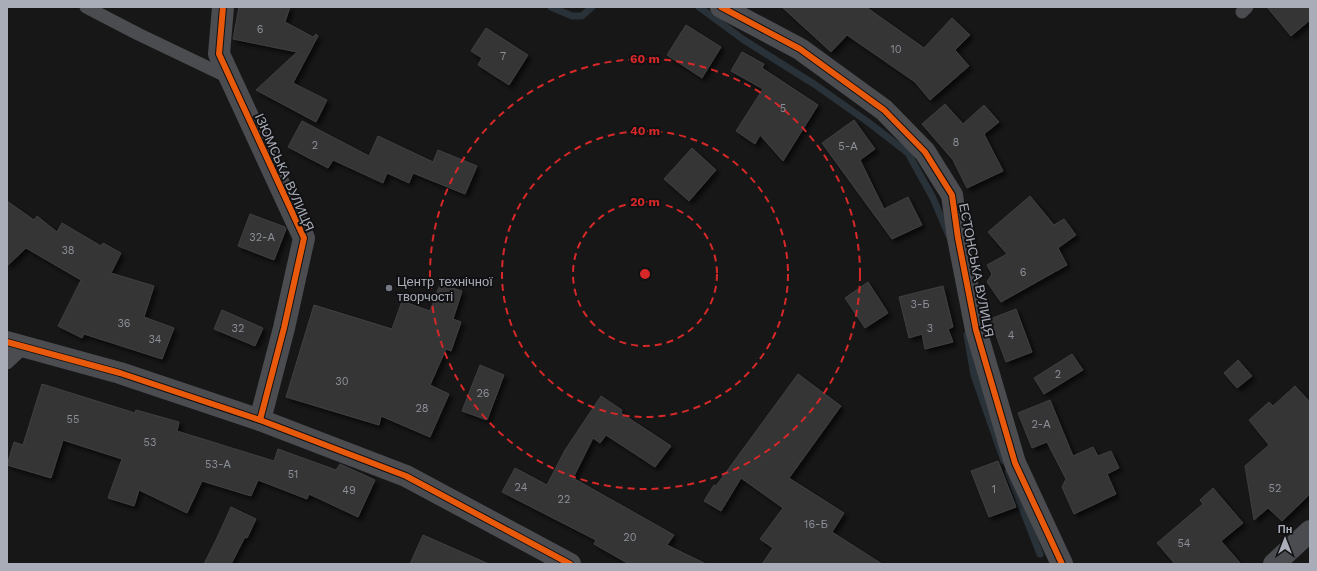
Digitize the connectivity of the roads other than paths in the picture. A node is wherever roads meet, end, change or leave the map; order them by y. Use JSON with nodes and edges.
{"nodes":[{"id":1,"x":86,"y":7,"type":"edge"},
{"id":2,"x":224,"y":7,"type":"edge"},
{"id":3,"x":720,"y":7,"type":"edge"},
{"id":4,"x":230,"y":78,"type":"junction"},
{"id":5,"x":15,"y":345,"type":"edge"},
{"id":6,"x":7,"y":363,"type":"edge"},
{"id":7,"x":260,"y":420,"type":"junction"},
{"id":8,"x":1310,"y":531,"type":"edge"},
{"id":9,"x":570,"y":564,"type":"edge"},
{"id":10,"x":1062,"y":564,"type":"edge"},
{"id":11,"x":1274,"y":564,"type":"edge"}],
"edges":[{"from":1,"to":4,"type":"lane"},
{"from":2,"to":4,"type":"street","name":"ІЗЮМСЬКА ВУЛИЦЯ"},
{"from":3,"to":10,"type":"street","name":"ЕСТОНСЬКА ВУЛИЦЯ"},
{"from":4,"to":7,"type":"street","name":"ІЗЮМСЬКА ВУЛИЦЯ"},
{"from":5,"to":6,"type":"lane"},
{"from":5,"to":7,"type":"street"},
{"from":7,"to":9,"type":"street"},
{"from":8,"to":11,"type":"street"}]}
